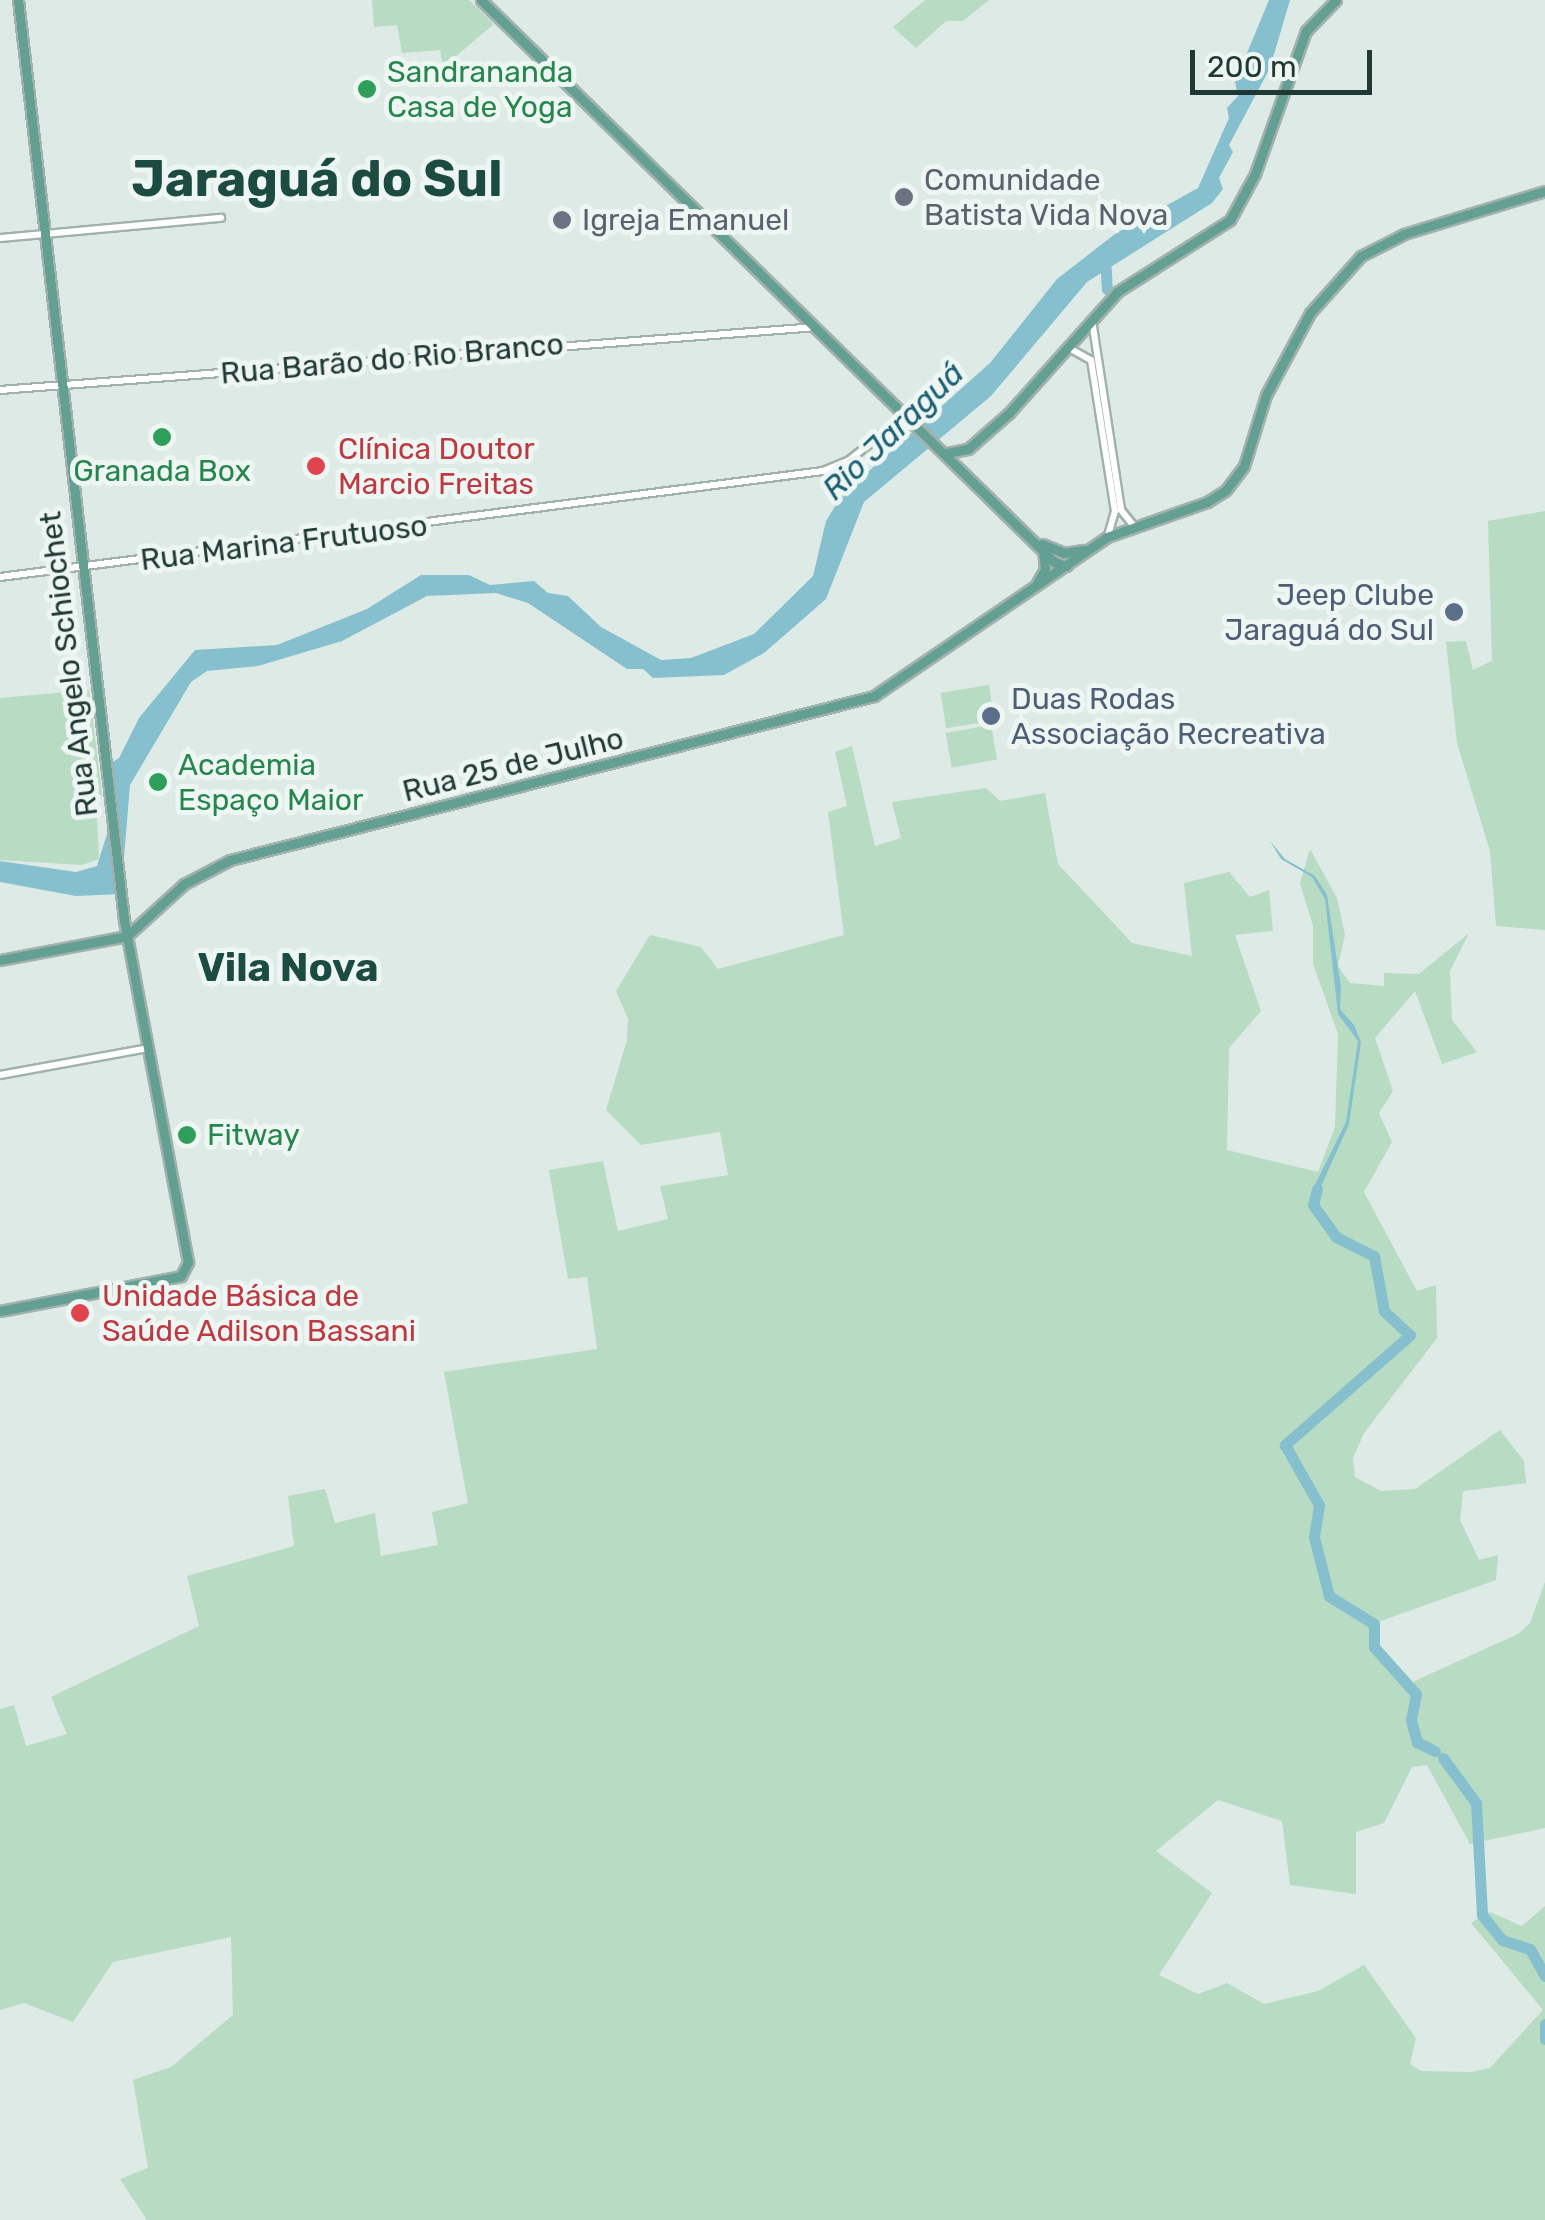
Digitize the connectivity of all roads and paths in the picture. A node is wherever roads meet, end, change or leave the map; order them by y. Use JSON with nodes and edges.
{"nodes":[{"id":1,"x":18,"y":0,"type":"edge"},
{"id":2,"x":481,"y":0,"type":"edge"},
{"id":3,"x":1336,"y":0,"type":"edge"},
{"id":4,"x":1545,"y":191,"type":"edge"},
{"id":5,"x":221,"y":218,"type":"dead end"},
{"id":6,"x":45,"y":234,"type":"junction"},
{"id":7,"x":0,"y":238,"type":"edge"},
{"id":8,"x":799,"y":310,"type":"junction"},
{"id":9,"x":1092,"y":317,"type":"junction"},
{"id":10,"x":818,"y":327,"type":"junction"},
{"id":11,"x":784,"y":330,"type":"junction"},
{"id":12,"x":1068,"y":348,"type":"junction"},
{"id":13,"x":63,"y":386,"type":"junction"},
{"id":14,"x":0,"y":390,"type":"edge"},
{"id":15,"x":910,"y":417,"type":"junction"},
{"id":16,"x":968,"y":448,"type":"junction"},
{"id":17,"x":944,"y":451,"type":"junction"},
{"id":18,"x":970,"y":476,"type":"junction"},
{"id":19,"x":1137,"y":524,"type":"junction"},
{"id":20,"x":1108,"y":536,"type":"junction"},
{"id":21,"x":1031,"y":537,"type":"junction"},
{"id":22,"x":1094,"y":546,"type":"junction"},
{"id":23,"x":1042,"y":549,"type":"junction"},
{"id":24,"x":1066,"y":566,"type":"junction"},
{"id":25,"x":83,"y":568,"type":"junction"},
{"id":26,"x":0,"y":577,"type":"edge"},
{"id":27,"x":1034,"y":588,"type":"junction"},
{"id":28,"x":127,"y":936,"type":"junction"},
{"id":29,"x":0,"y":960,"type":"edge"},
{"id":30,"x":148,"y":1048,"type":"junction"},
{"id":31,"x":0,"y":1075,"type":"edge"},
{"id":32,"x":0,"y":1312,"type":"edge"}],
"edges":[{"from":1,"to":6,"type":"main road","name":"Rua Angelo Schiochet"},
{"from":2,"to":8,"type":"main road"},
{"from":3,"to":9,"type":"main road"},
{"from":4,"to":19,"type":"main road","name":"Rua 25 de Julho"},
{"from":5,"to":6,"type":"street"},
{"from":6,"to":7,"type":"street"},
{"from":6,"to":13,"type":"main road","name":"Rua Angelo Schiochet"},
{"from":8,"to":10,"type":"main road"},
{"from":8,"to":11,"type":"street"},
{"from":9,"to":12,"type":"main road"},
{"from":9,"to":19,"type":"street"},
{"from":10,"to":11,"type":"street","name":"Rua Barão do Rio Branco"},
{"from":10,"to":15,"type":"main road"},
{"from":11,"to":13,"type":"street","name":"Rua Barão do Rio Branco"},
{"from":12,"to":16,"type":"main road"},
{"from":12,"to":20,"type":"street"},
{"from":13,"to":14,"type":"street","name":"Rua Barão do Rio Branco"},
{"from":13,"to":25,"type":"main road","name":"Rua Angelo Schiochet"},
{"from":15,"to":17,"type":"main road"},
{"from":15,"to":25,"type":"street","name":"Rua Marina Frutuoso"},
{"from":16,"to":17,"type":"main road"},
{"from":16,"to":18,"type":"main road"},
{"from":17,"to":18,"type":"main road"},
{"from":18,"to":21,"type":"main road"},
{"from":19,"to":20,"type":"main road","name":"Rua 25 de Julho"},
{"from":20,"to":22,"type":"main road","name":"Rua 25 de Julho"},
{"from":21,"to":22,"type":"main road"},
{"from":21,"to":23,"type":"main road"},
{"from":22,"to":24,"type":"main road","name":"Rua 25 de Julho"},
{"from":23,"to":24,"type":"main road"},
{"from":23,"to":27,"type":"main road"},
{"from":24,"to":27,"type":"main road","name":"Rua 25 de Julho"},
{"from":25,"to":26,"type":"street","name":"Rua Marina Frutuoso"},
{"from":25,"to":28,"type":"main road","name":"Rua Angelo Schiochet"},
{"from":27,"to":28,"type":"main road","name":"Rua 25 de Julho"},
{"from":28,"to":29,"type":"main road"},
{"from":28,"to":30,"type":"main road"},
{"from":30,"to":31,"type":"street"},
{"from":30,"to":32,"type":"main road"}]}
